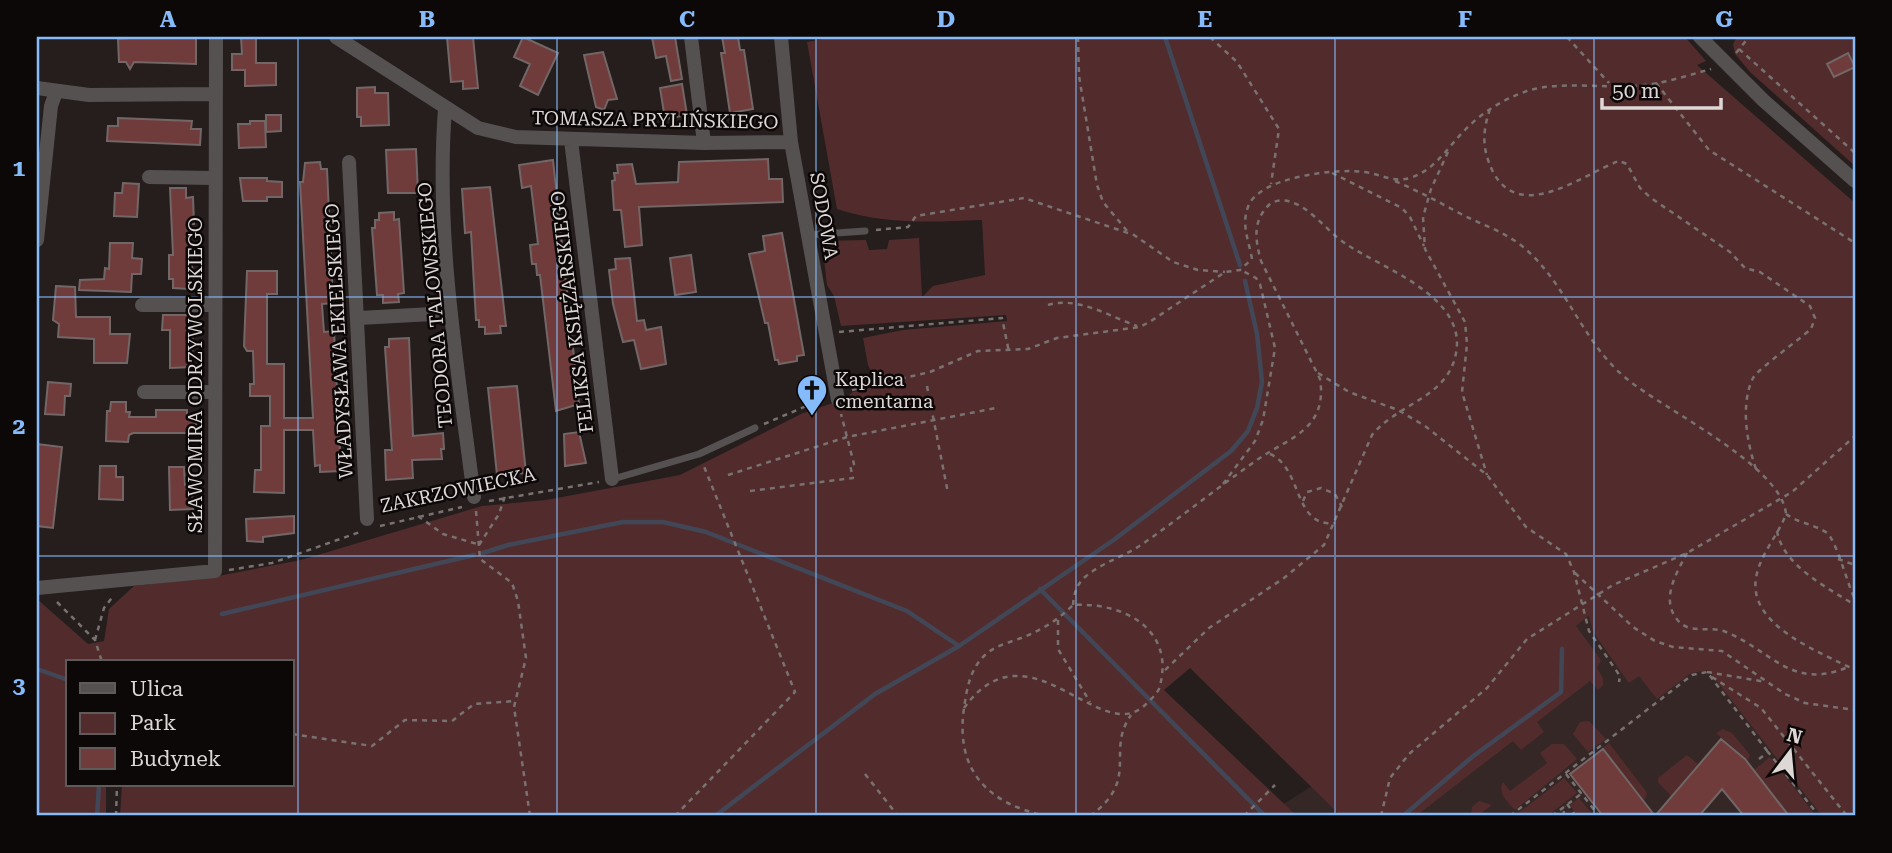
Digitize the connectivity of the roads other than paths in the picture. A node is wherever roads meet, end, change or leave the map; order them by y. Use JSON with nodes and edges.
{"nodes":[{"id":1,"x":216,"y":37,"type":"edge"},
{"id":2,"x":336,"y":37,"type":"edge"},
{"id":3,"x":691,"y":37,"type":"edge"},
{"id":4,"x":780,"y":37,"type":"edge"},
{"id":5,"x":1700,"y":37,"type":"edge"},
{"id":6,"x":37,"y":88,"type":"edge"},
{"id":7,"x":56,"y":92,"type":"junction"},
{"id":8,"x":214,"y":94,"type":"junction"},
{"id":9,"x":445,"y":108,"type":"junction"},
{"id":10,"x":571,"y":140,"type":"junction"},
{"id":11,"x":791,"y":142,"type":"junction"},
{"id":12,"x":704,"y":143,"type":"junction"},
{"id":13,"x":349,"y":162,"type":"dead end"},
{"id":14,"x":149,"y":177,"type":"dead end"},
{"id":15,"x":214,"y":178,"type":"junction"},
{"id":16,"x":1855,"y":181,"type":"edge"},
{"id":17,"x":38,"y":213,"type":"edge"},
{"id":18,"x":865,"y":231,"type":"road end"},
{"id":19,"x":808,"y":234,"type":"junction"},
{"id":20,"x":37,"y":240,"type":"edge"},
{"id":21,"x":142,"y":305,"type":"dead end"},
{"id":22,"x":214,"y":305,"type":"junction"},
{"id":23,"x":451,"y":313,"type":"junction"},
{"id":24,"x":359,"y":318,"type":"junction"},
{"id":25,"x":214,"y":391,"type":"junction"},
{"id":26,"x":144,"y":392,"type":"dead end"},
{"id":27,"x":837,"y":397,"type":"road end"},
{"id":28,"x":755,"y":428,"type":"road end"},
{"id":29,"x":612,"y":480,"type":"joint"},
{"id":30,"x":475,"y":502,"type":"road end"},
{"id":31,"x":367,"y":519,"type":"dead end"},
{"id":32,"x":37,"y":588,"type":"edge"}],
"edges":[{"from":1,"to":8,"type":"street","name":"SŁAWOMIRA ODRZYWOLSKIEGO"},
{"from":2,"to":9,"type":"street","name":"TOMASZA PRYLIŃSKIEGO"},
{"from":3,"to":12,"type":"street"},
{"from":4,"to":11,"type":"street","name":"SODOWA"},
{"from":5,"to":16,"type":"street"},
{"from":6,"to":7,"type":"street"},
{"from":7,"to":8,"type":"street"},
{"from":7,"to":17,"type":"street"},
{"from":8,"to":15,"type":"street","name":"SŁAWOMIRA ODRZYWOLSKIEGO"},
{"from":9,"to":10,"type":"street","name":"TOMASZA PRYLIŃSKIEGO"},
{"from":9,"to":23,"type":"street","name":"TEODORA TALOWSKIEGO"},
{"from":10,"to":12,"type":"street","name":"TOMASZA PRYLIŃSKIEGO"},
{"from":10,"to":29,"type":"street","name":"FELIKSA KSIĘŻARSKIEGO"},
{"from":11,"to":12,"type":"street","name":"TOMASZA PRYLIŃSKIEGO"},
{"from":11,"to":19,"type":"street","name":"SODOWA"},
{"from":13,"to":24,"type":"street","name":"WŁADYSŁAWA EKIELSKIEGO"},
{"from":14,"to":15,"type":"street"},
{"from":15,"to":22,"type":"street","name":"SŁAWOMIRA ODRZYWOLSKIEGO"},
{"from":17,"to":20,"type":"street"},
{"from":18,"to":19,"type":"lane"},
{"from":19,"to":27,"type":"street","name":"SODOWA"},
{"from":21,"to":22,"type":"street"},
{"from":22,"to":25,"type":"street","name":"SŁAWOMIRA ODRZYWOLSKIEGO"},
{"from":23,"to":24,"type":"street"},
{"from":23,"to":30,"type":"street","name":"TEODORA TALOWSKIEGO"},
{"from":24,"to":31,"type":"street","name":"WŁADYSŁAWA EKIELSKIEGO"},
{"from":25,"to":26,"type":"street"},
{"from":25,"to":32,"type":"street","name":"SŁAWOMIRA ODRZYWOLSKIEGO"},
{"from":28,"to":29,"type":"lane"}]}
